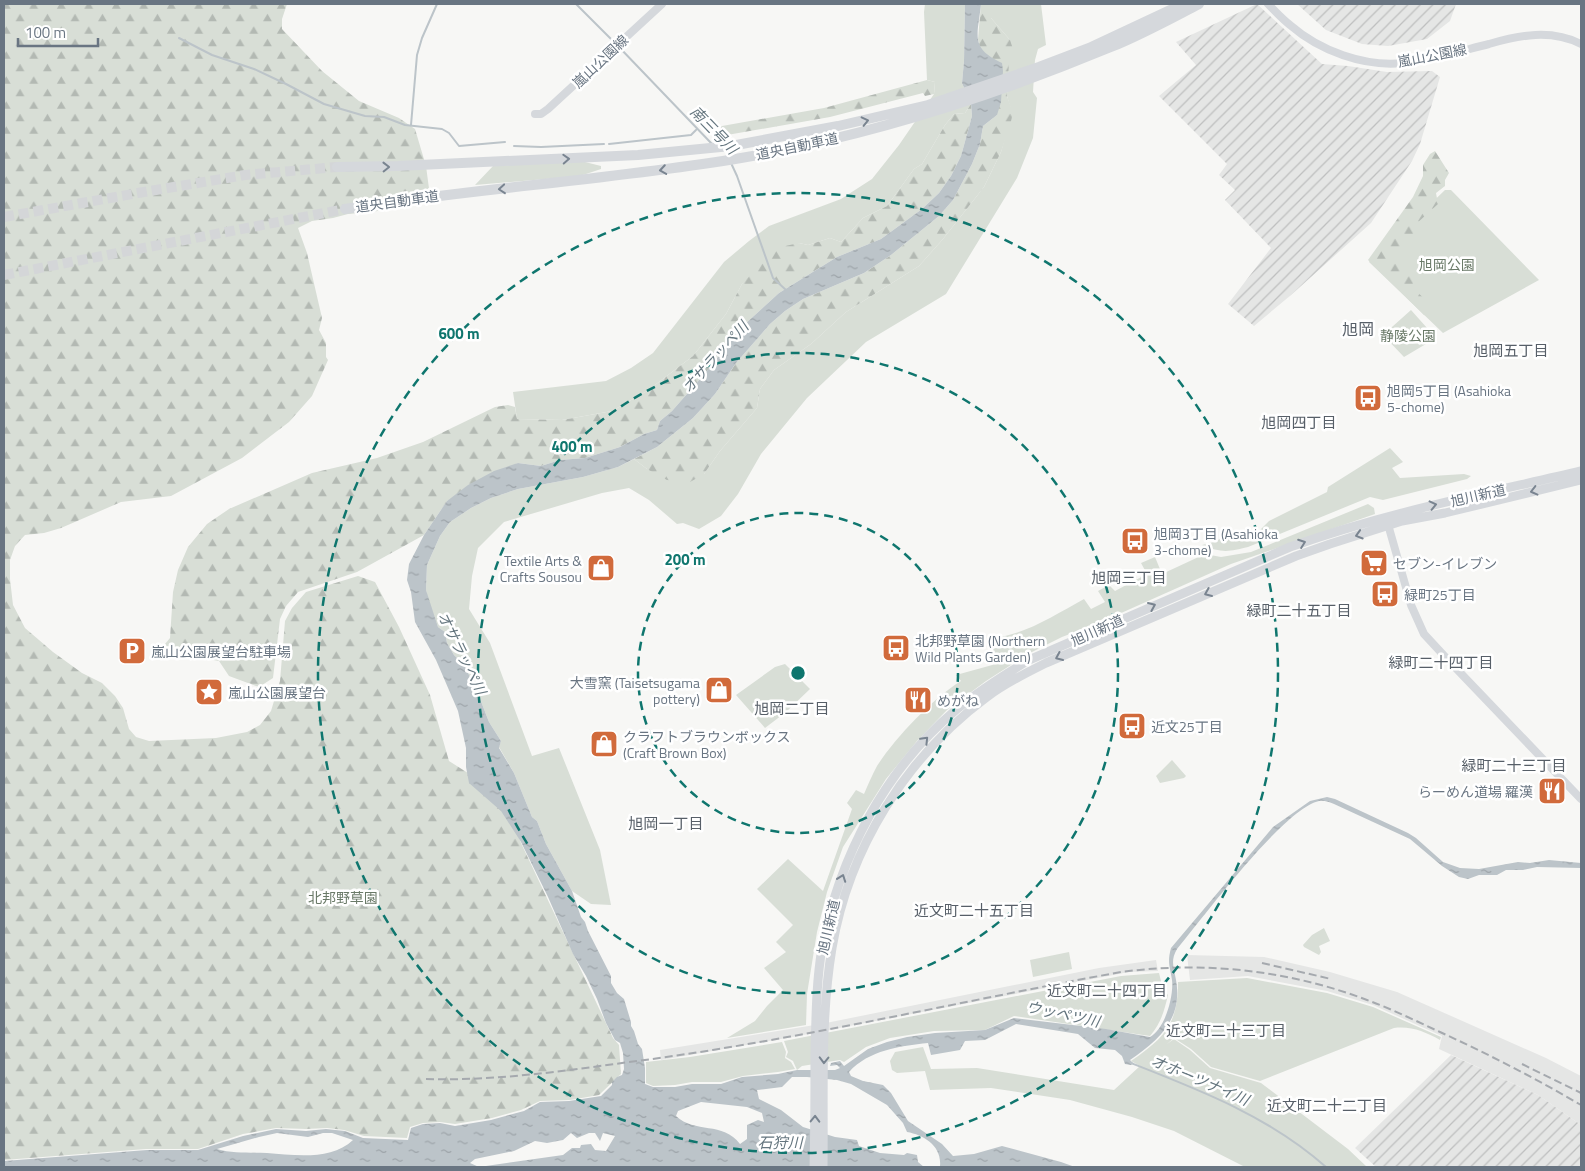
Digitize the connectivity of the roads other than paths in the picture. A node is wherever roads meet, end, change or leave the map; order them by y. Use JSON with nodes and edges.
{"nodes":[{"id":1,"x":662,"y":4,"type":"edge"},
{"id":2,"x":1183,"y":4,"type":"edge"},
{"id":3,"x":1199,"y":4,"type":"edge"},
{"id":4,"x":1268,"y":4,"type":"edge"},
{"id":5,"x":1581,"y":44,"type":"edge"},
{"id":6,"x":1037,"y":71,"type":"junction"},
{"id":7,"x":926,"y":110,"type":"junction"},
{"id":8,"x":535,"y":114,"type":"dead end"},
{"id":9,"x":337,"y":167,"type":"tunnel mouth"},
{"id":10,"x":345,"y":209,"type":"tunnel mouth"},
{"id":11,"x":1581,"y":471,"type":"edge"},
{"id":12,"x":1581,"y":480,"type":"edge"},
{"id":13,"x":1387,"y":521,"type":"junction"},
{"id":14,"x":1581,"y":799,"type":"edge"},
{"id":15,"x":821,"y":1011,"type":"junction"},
{"id":16,"x":814,"y":1167,"type":"edge"},
{"id":17,"x":823,"y":1167,"type":"edge"}],
"edges":[{"from":1,"to":8,"type":"main road","name":"嵐山公園線"},
{"from":2,"to":6,"type":"highway","name":"道央自動車道"},
{"from":3,"to":6,"type":"highway","name":"道央自動車道"},
{"from":4,"to":5,"type":"main road","name":"嵐山公園線"},
{"from":6,"to":7,"type":"highway","name":"道央自動車道"},
{"from":9,"to":7,"type":"highway","name":"道央自動車道","one_way":true},
{"from":7,"to":10,"type":"highway","name":"道央自動車道","one_way":true},
{"from":13,"to":11,"type":"highway","name":"旭川新道","one_way":true},
{"from":12,"to":13,"type":"highway","name":"旭川新道","one_way":true},
{"from":13,"to":14,"type":"main road"},
{"from":13,"to":15,"type":"highway","name":"旭川新道"},
{"from":16,"to":15,"type":"highway","name":"旭川新道","one_way":true},
{"from":15,"to":17,"type":"highway","name":"旭川新道","one_way":true}]}
